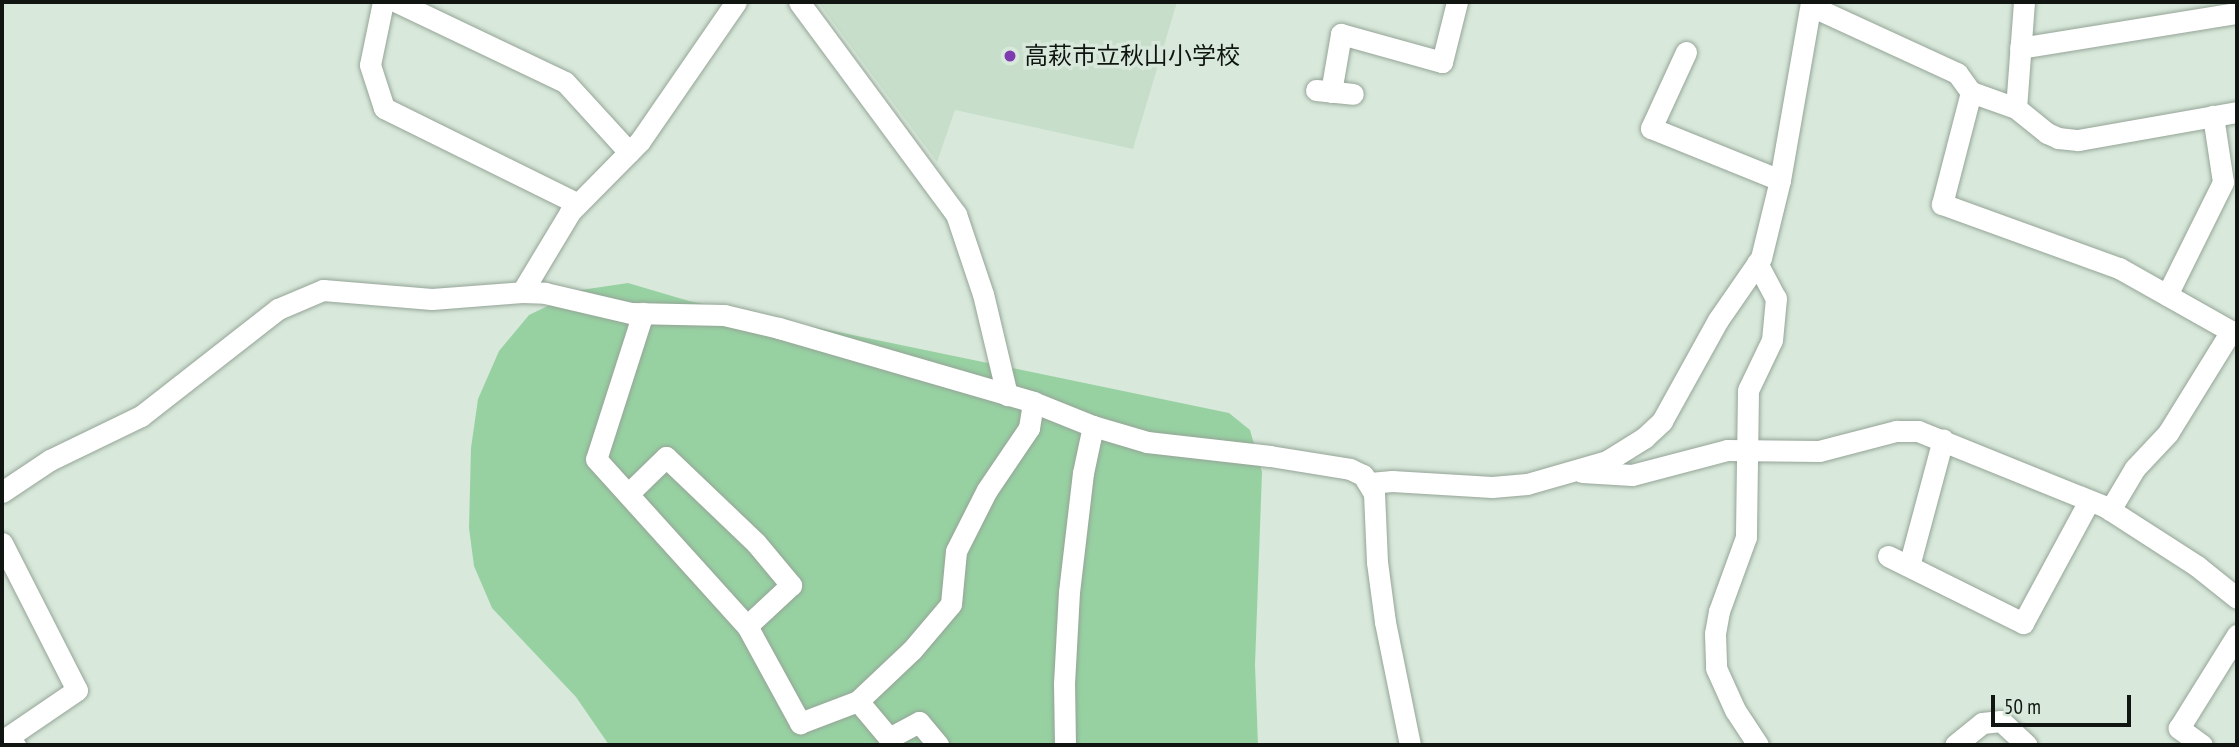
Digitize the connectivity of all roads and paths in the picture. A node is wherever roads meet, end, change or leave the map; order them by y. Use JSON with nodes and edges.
{"nodes":[{"id":1,"x":383,"y":2,"type":"edge"},
{"id":2,"x":397,"y":2,"type":"edge"},
{"id":3,"x":736,"y":2,"type":"edge"},
{"id":4,"x":799,"y":2,"type":"edge"},
{"id":5,"x":1457,"y":2,"type":"edge"},
{"id":6,"x":2024,"y":2,"type":"edge"},
{"id":7,"x":1811,"y":4,"type":"edge"},
{"id":8,"x":2237,"y":13,"type":"edge"},
{"id":9,"x":2020,"y":48,"type":"junction"},
{"id":10,"x":1686,"y":52,"type":"dead end"},
{"id":11,"x":1971,"y":92,"type":"junction"},
{"id":12,"x":1353,"y":94,"type":"dead end"},
{"id":13,"x":2016,"y":108,"type":"junction"},
{"id":14,"x":2237,"y":112,"type":"edge"},
{"id":15,"x":2213,"y":116,"type":"junction"},
{"id":16,"x":629,"y":152,"type":"junction"},
{"id":17,"x":1780,"y":180,"type":"junction"},
{"id":18,"x":578,"y":204,"type":"junction"},
{"id":19,"x":1758,"y":262,"type":"junction"},
{"id":20,"x":522,"y":292,"type":"junction"},
{"id":21,"x":2168,"y":295,"type":"junction"},
{"id":22,"x":643,"y":313,"type":"junction"},
{"id":23,"x":1007,"y":395,"type":"junction"},
{"id":24,"x":1033,"y":402,"type":"junction"},
{"id":25,"x":1093,"y":426,"type":"junction"},
{"id":26,"x":1943,"y":439,"type":"junction"},
{"id":27,"x":1746,"y":448,"type":"junction"},
{"id":28,"x":1577,"y":471,"type":"junction"},
{"id":29,"x":1370,"y":483,"type":"junction"},
{"id":30,"x":2,"y":492,"type":"edge"},
{"id":31,"x":628,"y":494,"type":"junction"},
{"id":32,"x":2089,"y":501,"type":"junction"},
{"id":33,"x":2110,"y":510,"type":"junction"},
{"id":34,"x":2,"y":543,"type":"edge"},
{"id":35,"x":1888,"y":556,"type":"dead end"},
{"id":36,"x":1909,"y":566,"type":"junction"},
{"id":37,"x":2237,"y":598,"type":"edge"},
{"id":38,"x":747,"y":626,"type":"junction"},
{"id":39,"x":2237,"y":635,"type":"edge"},
{"id":40,"x":858,"y":701,"type":"junction"},
{"id":41,"x":15,"y":745,"type":"edge"},
{"id":42,"x":938,"y":745,"type":"edge"},
{"id":43,"x":1065,"y":745,"type":"edge"},
{"id":44,"x":1410,"y":745,"type":"edge"},
{"id":45,"x":1758,"y":745,"type":"edge"},
{"id":46,"x":1955,"y":745,"type":"edge"},
{"id":47,"x":2027,"y":745,"type":"edge"},
{"id":48,"x":2202,"y":745,"type":"edge"}],
"edges":[{"from":1,"to":18,"type":"street"},
{"from":2,"to":16,"type":"street"},
{"from":3,"to":16,"type":"street"},
{"from":4,"to":23,"type":"street"},
{"from":5,"to":12,"type":"street"},
{"from":6,"to":9,"type":"street"},
{"from":7,"to":11,"type":"street"},
{"from":7,"to":17,"type":"street"},
{"from":8,"to":9,"type":"street"},
{"from":9,"to":13,"type":"street"},
{"from":10,"to":17,"type":"street"},
{"from":11,"to":13,"type":"street"},
{"from":11,"to":21,"type":"street"},
{"from":13,"to":15,"type":"street"},
{"from":14,"to":15,"type":"street"},
{"from":15,"to":21,"type":"street"},
{"from":16,"to":18,"type":"street"},
{"from":17,"to":19,"type":"street"},
{"from":18,"to":20,"type":"street"},
{"from":19,"to":27,"type":"street"},
{"from":19,"to":28,"type":"street"},
{"from":20,"to":22,"type":"street"},
{"from":20,"to":30,"type":"street"},
{"from":21,"to":33,"type":"street"},
{"from":22,"to":23,"type":"street"},
{"from":22,"to":31,"type":"street"},
{"from":23,"to":24,"type":"street"},
{"from":24,"to":25,"type":"street"},
{"from":24,"to":40,"type":"street"},
{"from":25,"to":29,"type":"street"},
{"from":25,"to":43,"type":"street"},
{"from":26,"to":27,"type":"street"},
{"from":26,"to":32,"type":"street"},
{"from":26,"to":36,"type":"street"},
{"from":27,"to":28,"type":"street"},
{"from":27,"to":45,"type":"street"},
{"from":28,"to":29,"type":"street"},
{"from":29,"to":44,"type":"street"},
{"from":31,"to":38,"type":"street"},
{"from":31,"to":38,"type":"street"},
{"from":32,"to":33,"type":"street"},
{"from":32,"to":36,"type":"street"},
{"from":33,"to":37,"type":"street"},
{"from":34,"to":41,"type":"street"},
{"from":35,"to":36,"type":"street"},
{"from":38,"to":40,"type":"street"},
{"from":39,"to":48,"type":"street"},
{"from":40,"to":42,"type":"street"},
{"from":46,"to":47,"type":"street"}]}
